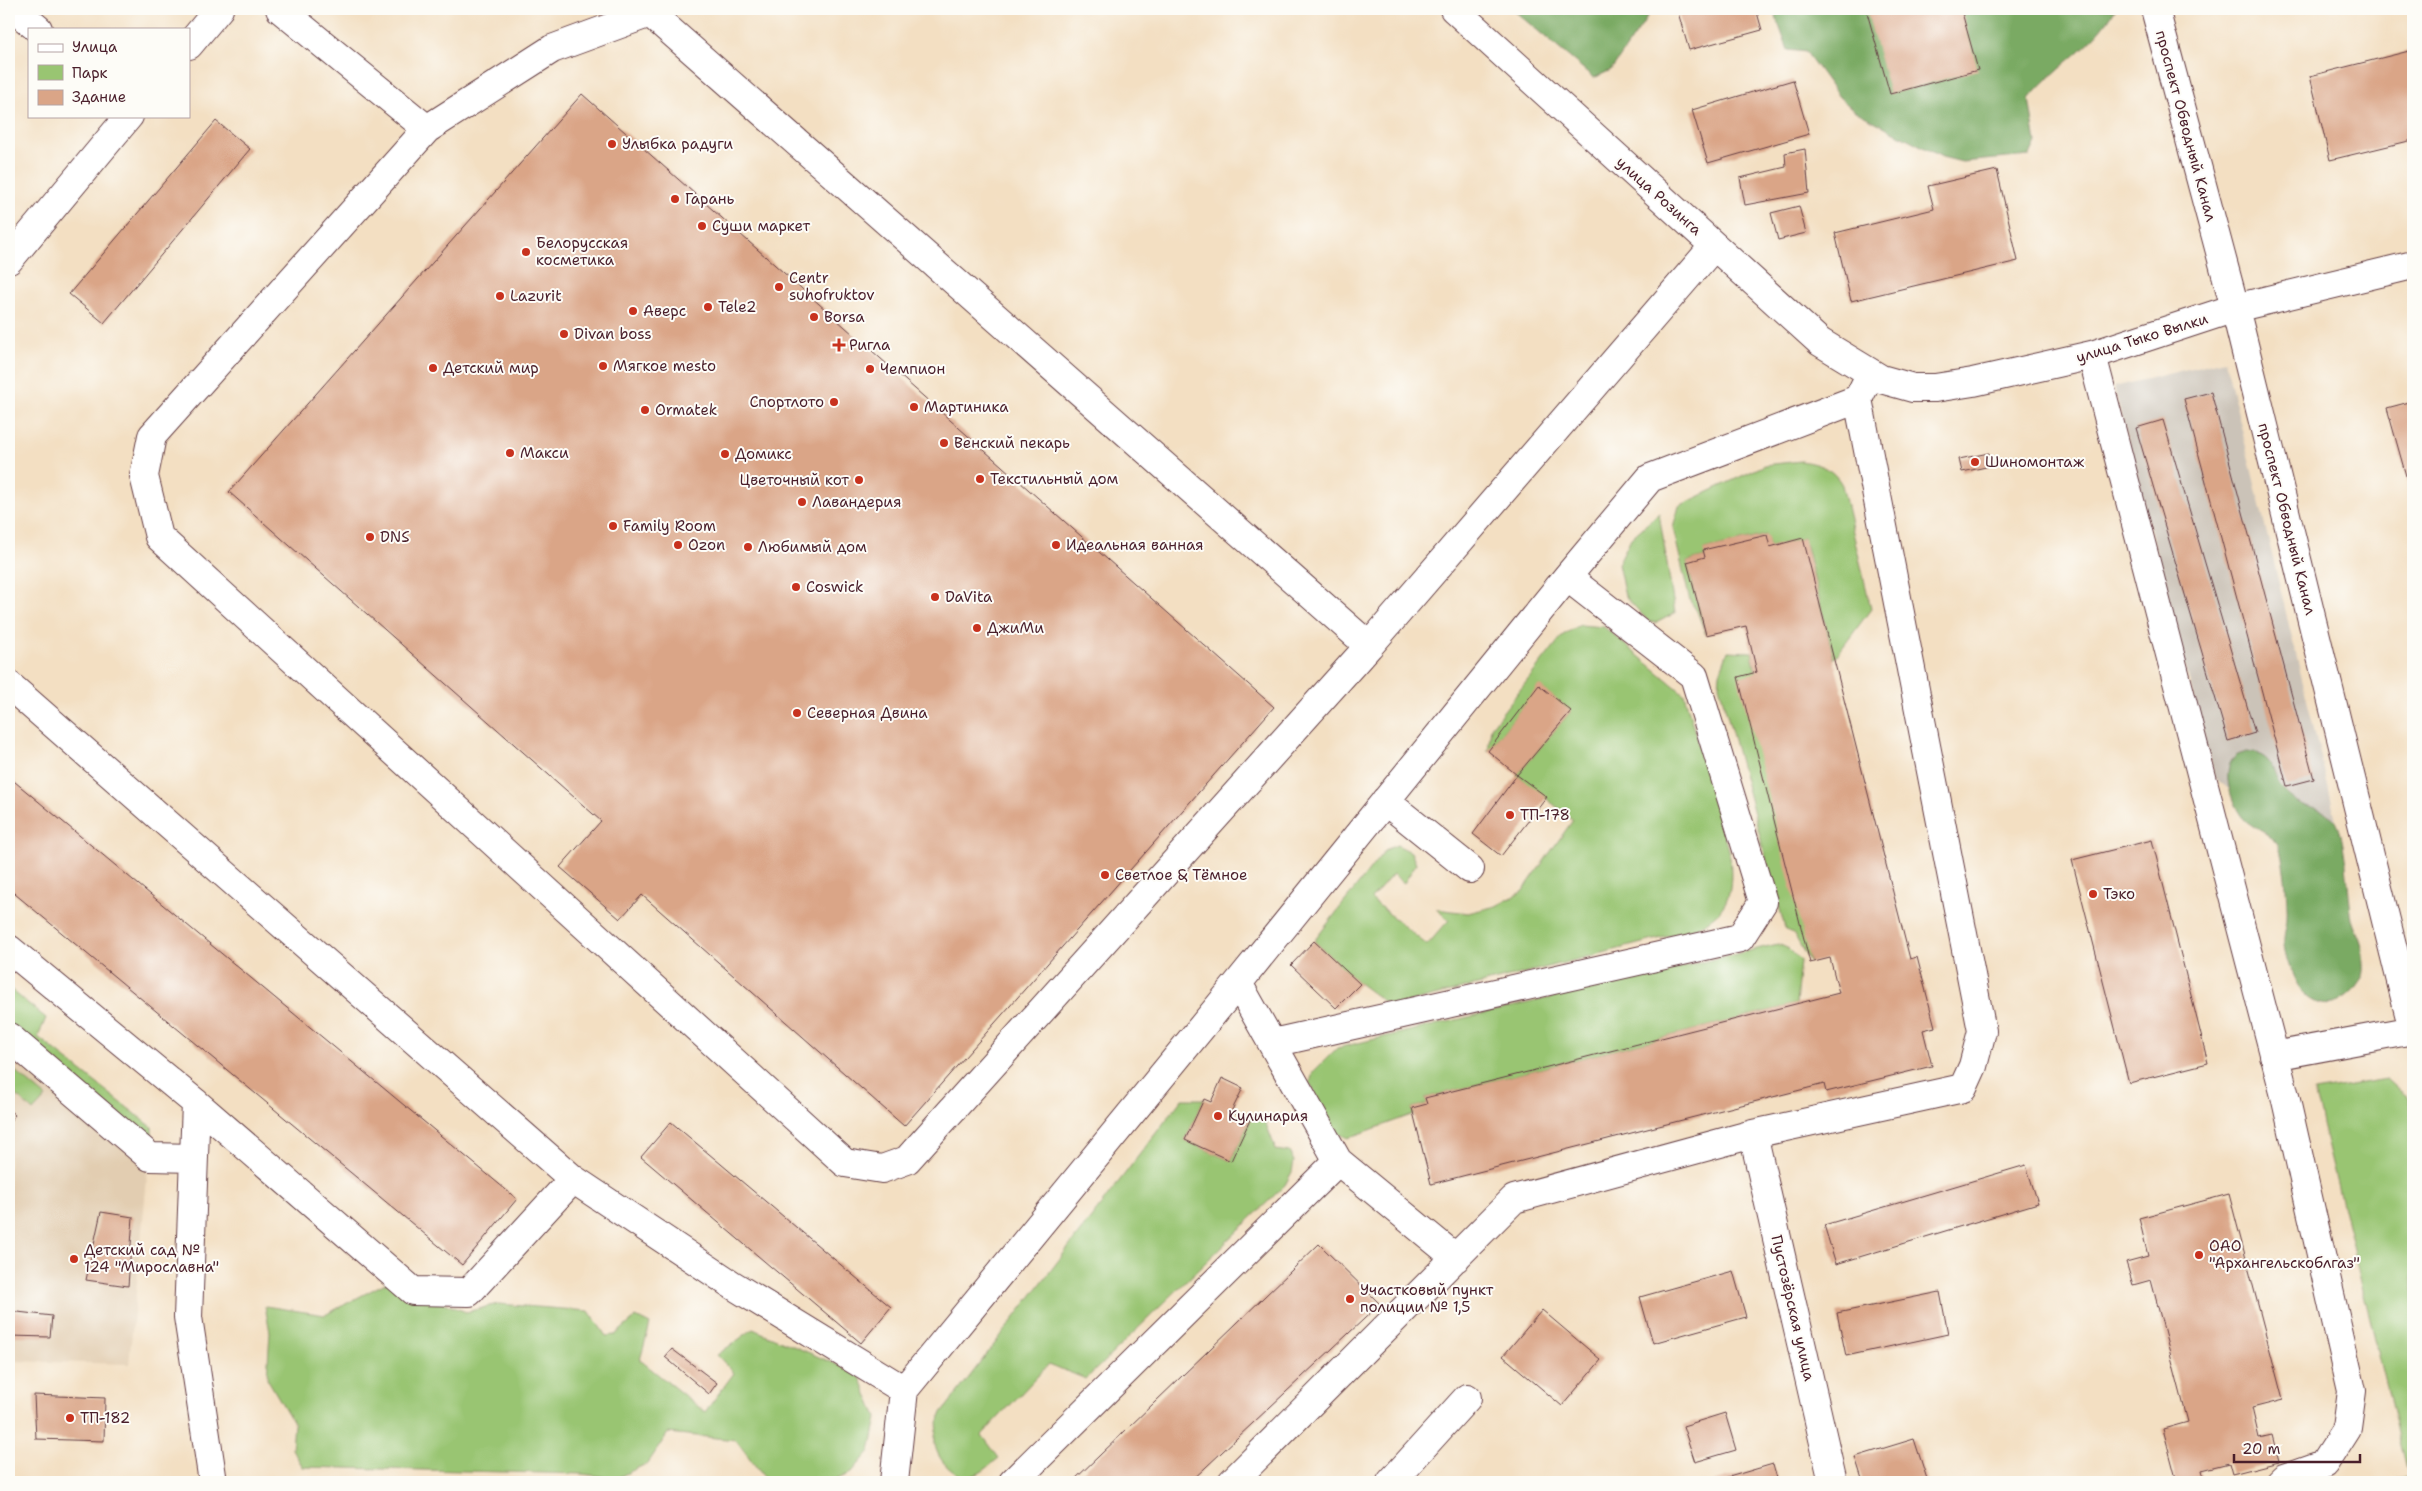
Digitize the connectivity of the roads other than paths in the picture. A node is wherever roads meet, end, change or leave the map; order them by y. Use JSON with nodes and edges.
{"nodes":[{"id":1,"x":14,"y":9,"type":"edge"},
{"id":2,"x":219,"y":9,"type":"edge"},
{"id":3,"x":280,"y":9,"type":"edge"},
{"id":4,"x":1454,"y":9,"type":"edge"},
{"id":5,"x":2155,"y":9,"type":"edge"},
{"id":6,"x":652,"y":11,"type":"edge"},
{"id":7,"x":37,"y":28,"type":"edge"},
{"id":8,"x":190,"y":44,"type":"edge"},
{"id":9,"x":127,"y":118,"type":"edge"},
{"id":10,"x":427,"y":129,"type":"junction"},
{"id":11,"x":1714,"y":246,"type":"junction"},
{"id":12,"x":9,"y":260,"type":"edge"},
{"id":13,"x":2413,"y":265,"type":"edge"},
{"id":14,"x":2235,"y":308,"type":"junction"},
{"id":15,"x":2092,"y":355,"type":"junction"},
{"id":16,"x":1870,"y":375,"type":"junction"},
{"id":17,"x":1858,"y":399,"type":"junction"},
{"id":18,"x":1566,"y":576,"type":"junction"},
{"id":19,"x":1369,"y":646,"type":"junction"},
{"id":20,"x":9,"y":685,"type":"edge"},
{"id":21,"x":1385,"y":801,"type":"junction"},
{"id":22,"x":1470,"y":869,"type":"dead end"},
{"id":23,"x":9,"y":949,"type":"edge"},
{"id":24,"x":1238,"y":983,"type":"junction"},
{"id":25,"x":2413,"y":1030,"type":"edge"},
{"id":26,"x":9,"y":1037,"type":"edge"},
{"id":27,"x":1274,"y":1043,"type":"junction"},
{"id":28,"x":2274,"y":1056,"type":"junction"},
{"id":29,"x":196,"y":1103,"type":"junction"},
{"id":30,"x":1753,"y":1134,"type":"junction"},
{"id":31,"x":194,"y":1158,"type":"junction"},
{"id":32,"x":1338,"y":1161,"type":"junction"},
{"id":33,"x":573,"y":1178,"type":"junction"},
{"id":34,"x":1456,"y":1258,"type":"junction"},
{"id":35,"x":904,"y":1390,"type":"junction"},
{"id":36,"x":1467,"y":1398,"type":"dead end"},
{"id":37,"x":213,"y":1482,"type":"edge"},
{"id":38,"x":894,"y":1482,"type":"edge"},
{"id":39,"x":1013,"y":1482,"type":"edge"},
{"id":40,"x":1232,"y":1482,"type":"edge"},
{"id":41,"x":1391,"y":1482,"type":"edge"},
{"id":42,"x":1833,"y":1482,"type":"edge"},
{"id":43,"x":2280,"y":1482,"type":"edge"}],
"edges":[{"from":1,"to":7,"type":"street"},
{"from":2,"to":8,"type":"street"},
{"from":3,"to":10,"type":"street"},
{"from":4,"to":11,"type":"street","name":"улица Розинга"},
{"from":5,"to":14,"type":"street","name":"проспект Обводный Канал"},
{"from":6,"to":10,"type":"street"},
{"from":6,"to":19,"type":"street"},
{"from":9,"to":12,"type":"street"},
{"from":10,"to":19,"type":"street"},
{"from":11,"to":16,"type":"street","name":"улица Розинга"},
{"from":11,"to":19,"type":"street"},
{"from":13,"to":14,"type":"street","name":"улица Тыко Вылки"},
{"from":14,"to":15,"type":"street","name":"улица Тыко Вылки"},
{"from":14,"to":25,"type":"street","name":"проспект Обводный Канал"},
{"from":15,"to":16,"type":"street","name":"улица Тыко Вылки"},
{"from":15,"to":28,"type":"street"},
{"from":16,"to":17,"type":"street"},
{"from":17,"to":18,"type":"street"},
{"from":17,"to":30,"type":"street"},
{"from":18,"to":21,"type":"street"},
{"from":18,"to":27,"type":"street"},
{"from":20,"to":33,"type":"street"},
{"from":21,"to":22,"type":"street"},
{"from":21,"to":24,"type":"street"},
{"from":23,"to":29,"type":"street"},
{"from":24,"to":27,"type":"street"},
{"from":24,"to":35,"type":"street"},
{"from":25,"to":28,"type":"street"},
{"from":26,"to":31,"type":"street"},
{"from":27,"to":32,"type":"street"},
{"from":28,"to":43,"type":"street"},
{"from":29,"to":31,"type":"street"},
{"from":29,"to":33,"type":"street"},
{"from":30,"to":34,"type":"street"},
{"from":30,"to":42,"type":"street","name":"Пустозёрская улица"},
{"from":31,"to":37,"type":"street"},
{"from":32,"to":34,"type":"street"},
{"from":32,"to":39,"type":"street"},
{"from":33,"to":35,"type":"street"},
{"from":34,"to":40,"type":"street"},
{"from":35,"to":38,"type":"street"},
{"from":36,"to":41,"type":"street"}]}
